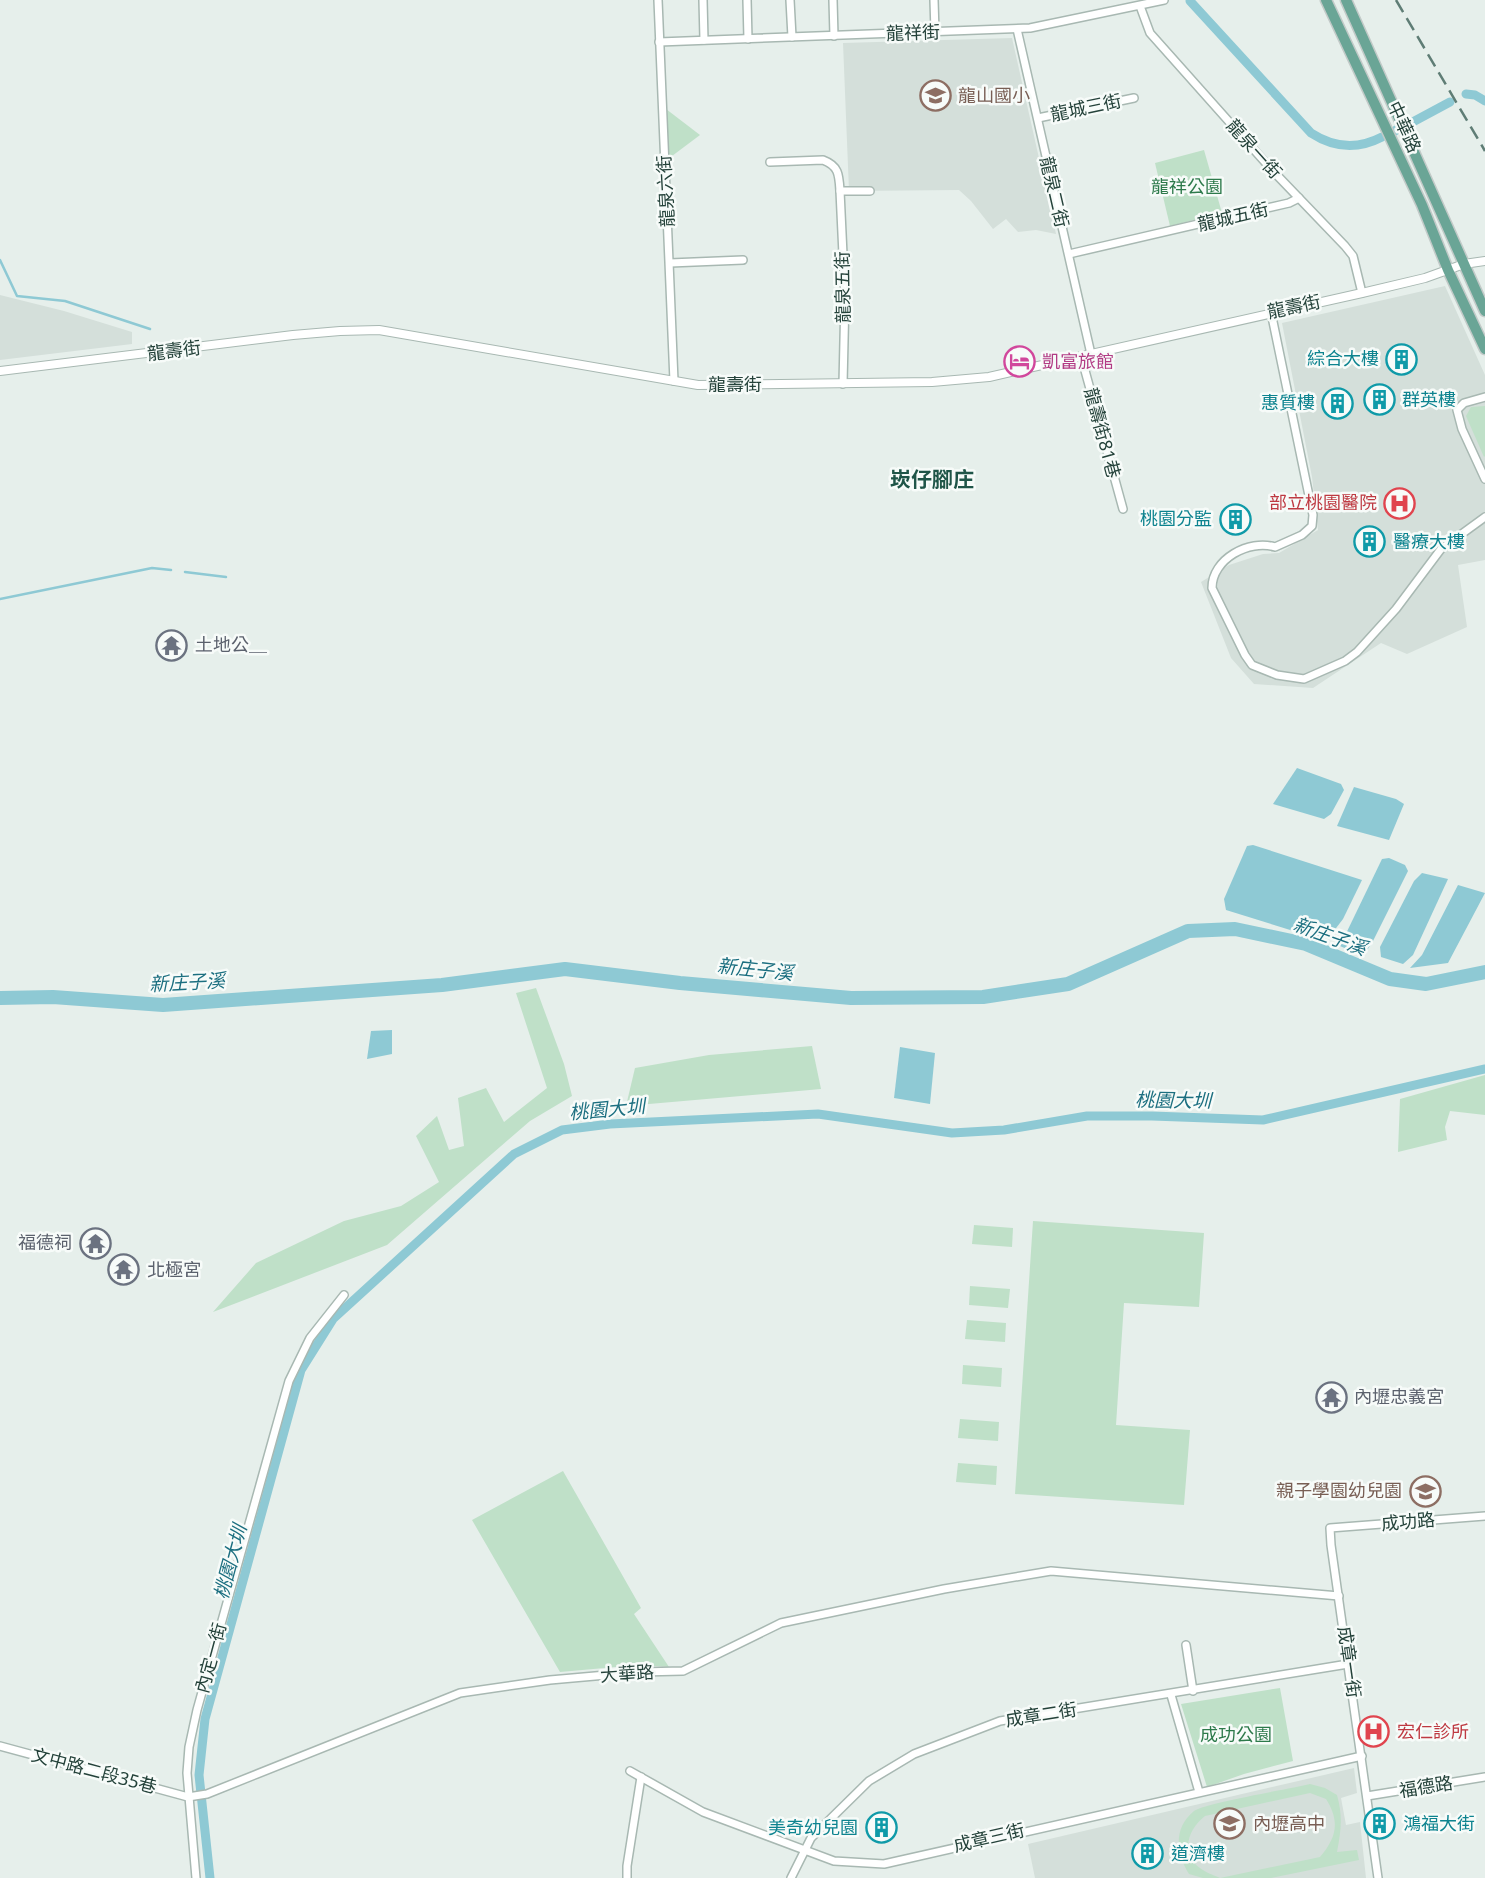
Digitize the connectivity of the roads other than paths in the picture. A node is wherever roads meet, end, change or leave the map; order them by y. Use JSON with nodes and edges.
{"nodes":[{"id":1,"x":658,"y":0,"type":"edge"},
{"id":2,"x":703,"y":0,"type":"edge"},
{"id":3,"x":747,"y":0,"type":"edge"},
{"id":4,"x":790,"y":0,"type":"edge"},
{"id":5,"x":833,"y":0,"type":"edge"},
{"id":6,"x":934,"y":0,"type":"edge"},
{"id":7,"x":1164,"y":0,"type":"edge"},
{"id":8,"x":1326,"y":0,"type":"edge"},
{"id":9,"x":1346,"y":0,"type":"edge"},
{"id":10,"x":1140,"y":6,"type":"junction"},
{"id":11,"x":1017,"y":29,"type":"junction"},
{"id":12,"x":935,"y":32,"type":"junction"},
{"id":13,"x":834,"y":36,"type":"junction"},
{"id":14,"x":792,"y":37,"type":"junction"},
{"id":15,"x":748,"y":39,"type":"junction"},
{"id":16,"x":704,"y":40,"type":"junction"},
{"id":17,"x":659,"y":42,"type":"junction"},
{"id":18,"x":1134,"y":99,"type":"dead end"},
{"id":19,"x":1038,"y":118,"type":"junction"},
{"id":20,"x":770,"y":162,"type":"dead end"},
{"id":21,"x":840,"y":191,"type":"junction"},
{"id":22,"x":870,"y":191,"type":"dead end"},
{"id":23,"x":1299,"y":198,"type":"junction"},
{"id":24,"x":1069,"y":254,"type":"junction"},
{"id":25,"x":743,"y":260,"type":"dead end"},
{"id":26,"x":1485,"y":261,"type":"edge"},
{"id":27,"x":670,"y":263,"type":"junction"},
{"id":28,"x":1464,"y":264,"type":"junction"},
{"id":29,"x":1448,"y":270,"type":"junction"},
{"id":30,"x":1362,"y":293,"type":"junction"},
{"id":31,"x":1485,"y":311,"type":"edge"},
{"id":32,"x":1271,"y":312,"type":"junction"},
{"id":33,"x":1485,"y":349,"type":"edge"},
{"id":34,"x":1091,"y":354,"type":"junction"},
{"id":35,"x":1081,"y":356,"type":"junction"},
{"id":36,"x":0,"y":371,"type":"edge"},
{"id":37,"x":674,"y":381,"type":"junction"},
{"id":38,"x":843,"y":384,"type":"junction"},
{"id":39,"x":1485,"y":397,"type":"edge"},
{"id":40,"x":1485,"y":479,"type":"edge"},
{"id":41,"x":1123,"y":509,"type":"dead end"},
{"id":42,"x":1485,"y":517,"type":"edge"},
{"id":43,"x":344,"y":1295,"type":"dead end"},
{"id":44,"x":1485,"y":1516,"type":"edge"},
{"id":45,"x":1330,"y":1528,"type":"joint"},
{"id":46,"x":1339,"y":1596,"type":"junction"},
{"id":47,"x":1186,"y":1645,"type":"dead end"},
{"id":48,"x":1348,"y":1664,"type":"junction"},
{"id":49,"x":1193,"y":1691,"type":"junction"},
{"id":50,"x":1171,"y":1695,"type":"junction"},
{"id":51,"x":0,"y":1746,"type":"edge"},
{"id":52,"x":1362,"y":1756,"type":"junction"},
{"id":53,"x":630,"y":1771,"type":"dead end"},
{"id":54,"x":641,"y":1777,"type":"junction"},
{"id":55,"x":1485,"y":1777,"type":"edge"},
{"id":56,"x":1199,"y":1792,"type":"junction"},
{"id":57,"x":1367,"y":1796,"type":"junction"},
{"id":58,"x":188,"y":1797,"type":"junction"},
{"id":59,"x":804,"y":1850,"type":"junction"},
{"id":60,"x":196,"y":1878,"type":"edge"},
{"id":61,"x":628,"y":1878,"type":"edge"},
{"id":62,"x":791,"y":1878,"type":"edge"},
{"id":63,"x":1378,"y":1878,"type":"edge"}],
"edges":[{"from":1,"to":17,"type":"street","name":"龍泉六街"},
{"from":2,"to":16,"type":"street"},
{"from":3,"to":15,"type":"street"},
{"from":4,"to":14,"type":"street"},
{"from":5,"to":13,"type":"street"},
{"from":6,"to":12,"type":"street"},
{"from":7,"to":10,"type":"street","name":"龍祥街"},
{"from":8,"to":29,"type":"main road","name":"中華路"},
{"from":9,"to":28,"type":"main road","name":"中華路"},
{"from":10,"to":11,"type":"street","name":"龍祥街"},
{"from":10,"to":23,"type":"street","name":"龍泉一街"},
{"from":11,"to":12,"type":"street","name":"龍祥街"},
{"from":11,"to":19,"type":"street","name":"龍泉二街"},
{"from":12,"to":13,"type":"street","name":"龍祥街"},
{"from":13,"to":14,"type":"street","name":"龍祥街"},
{"from":14,"to":15,"type":"street","name":"龍祥街"},
{"from":15,"to":16,"type":"street","name":"龍祥街"},
{"from":16,"to":17,"type":"street","name":"龍祥街"},
{"from":17,"to":27,"type":"street","name":"龍泉六街"},
{"from":18,"to":19,"type":"street","name":"龍城三街"},
{"from":19,"to":24,"type":"street","name":"龍泉二街"},
{"from":20,"to":21,"type":"street","name":"龍泉五街"},
{"from":21,"to":22,"type":"street"},
{"from":21,"to":38,"type":"street","name":"龍泉五街"},
{"from":23,"to":24,"type":"street","name":"龍城五街"},
{"from":23,"to":30,"type":"street","name":"龍泉一街"},
{"from":24,"to":34,"type":"street","name":"龍泉二街"},
{"from":25,"to":27,"type":"street"},
{"from":26,"to":28,"type":"street","name":"龍壽街"},
{"from":27,"to":37,"type":"street","name":"龍泉六街"},
{"from":28,"to":29,"type":"street","name":"龍壽街"},
{"from":28,"to":31,"type":"main road","name":"中華路"},
{"from":29,"to":30,"type":"street","name":"龍壽街"},
{"from":29,"to":33,"type":"main road","name":"中華路"},
{"from":30,"to":32,"type":"street","name":"龍壽街"},
{"from":32,"to":34,"type":"street","name":"龍壽街"},
{"from":32,"to":42,"type":"street"},
{"from":34,"to":35,"type":"street","name":"龍壽街"},
{"from":35,"to":38,"type":"street","name":"龍壽街"},
{"from":35,"to":41,"type":"street","name":"龍壽街81巷"},
{"from":36,"to":37,"type":"street","name":"龍壽街"},
{"from":37,"to":38,"type":"street","name":"龍壽街"},
{"from":39,"to":40,"type":"street"},
{"from":43,"to":58,"type":"street","name":"內定一街"},
{"from":44,"to":45,"type":"street","name":"成功路"},
{"from":45,"to":46,"type":"street","name":"成章一街"},
{"from":46,"to":48,"type":"street","name":"成章一街"},
{"from":46,"to":58,"type":"street","name":"大華路"},
{"from":47,"to":49,"type":"street"},
{"from":48,"to":49,"type":"street","name":"成章二街"},
{"from":48,"to":52,"type":"street","name":"成章一街"},
{"from":49,"to":50,"type":"street","name":"成章二街"},
{"from":50,"to":56,"type":"street"},
{"from":50,"to":59,"type":"street","name":"成章二街"},
{"from":51,"to":58,"type":"street","name":"文中路二段35巷"},
{"from":52,"to":56,"type":"street","name":"成章三街"},
{"from":52,"to":57,"type":"street","name":"成章一街"},
{"from":53,"to":54,"type":"street","name":"成章三街"},
{"from":54,"to":59,"type":"street","name":"成章三街"},
{"from":54,"to":61,"type":"street"},
{"from":55,"to":57,"type":"street","name":"福德路"},
{"from":56,"to":59,"type":"street","name":"成章三街"},
{"from":57,"to":63,"type":"street","name":"成章一街"},
{"from":58,"to":60,"type":"street","name":"內定一街"},
{"from":59,"to":62,"type":"street","name":"成章二街"}]}
